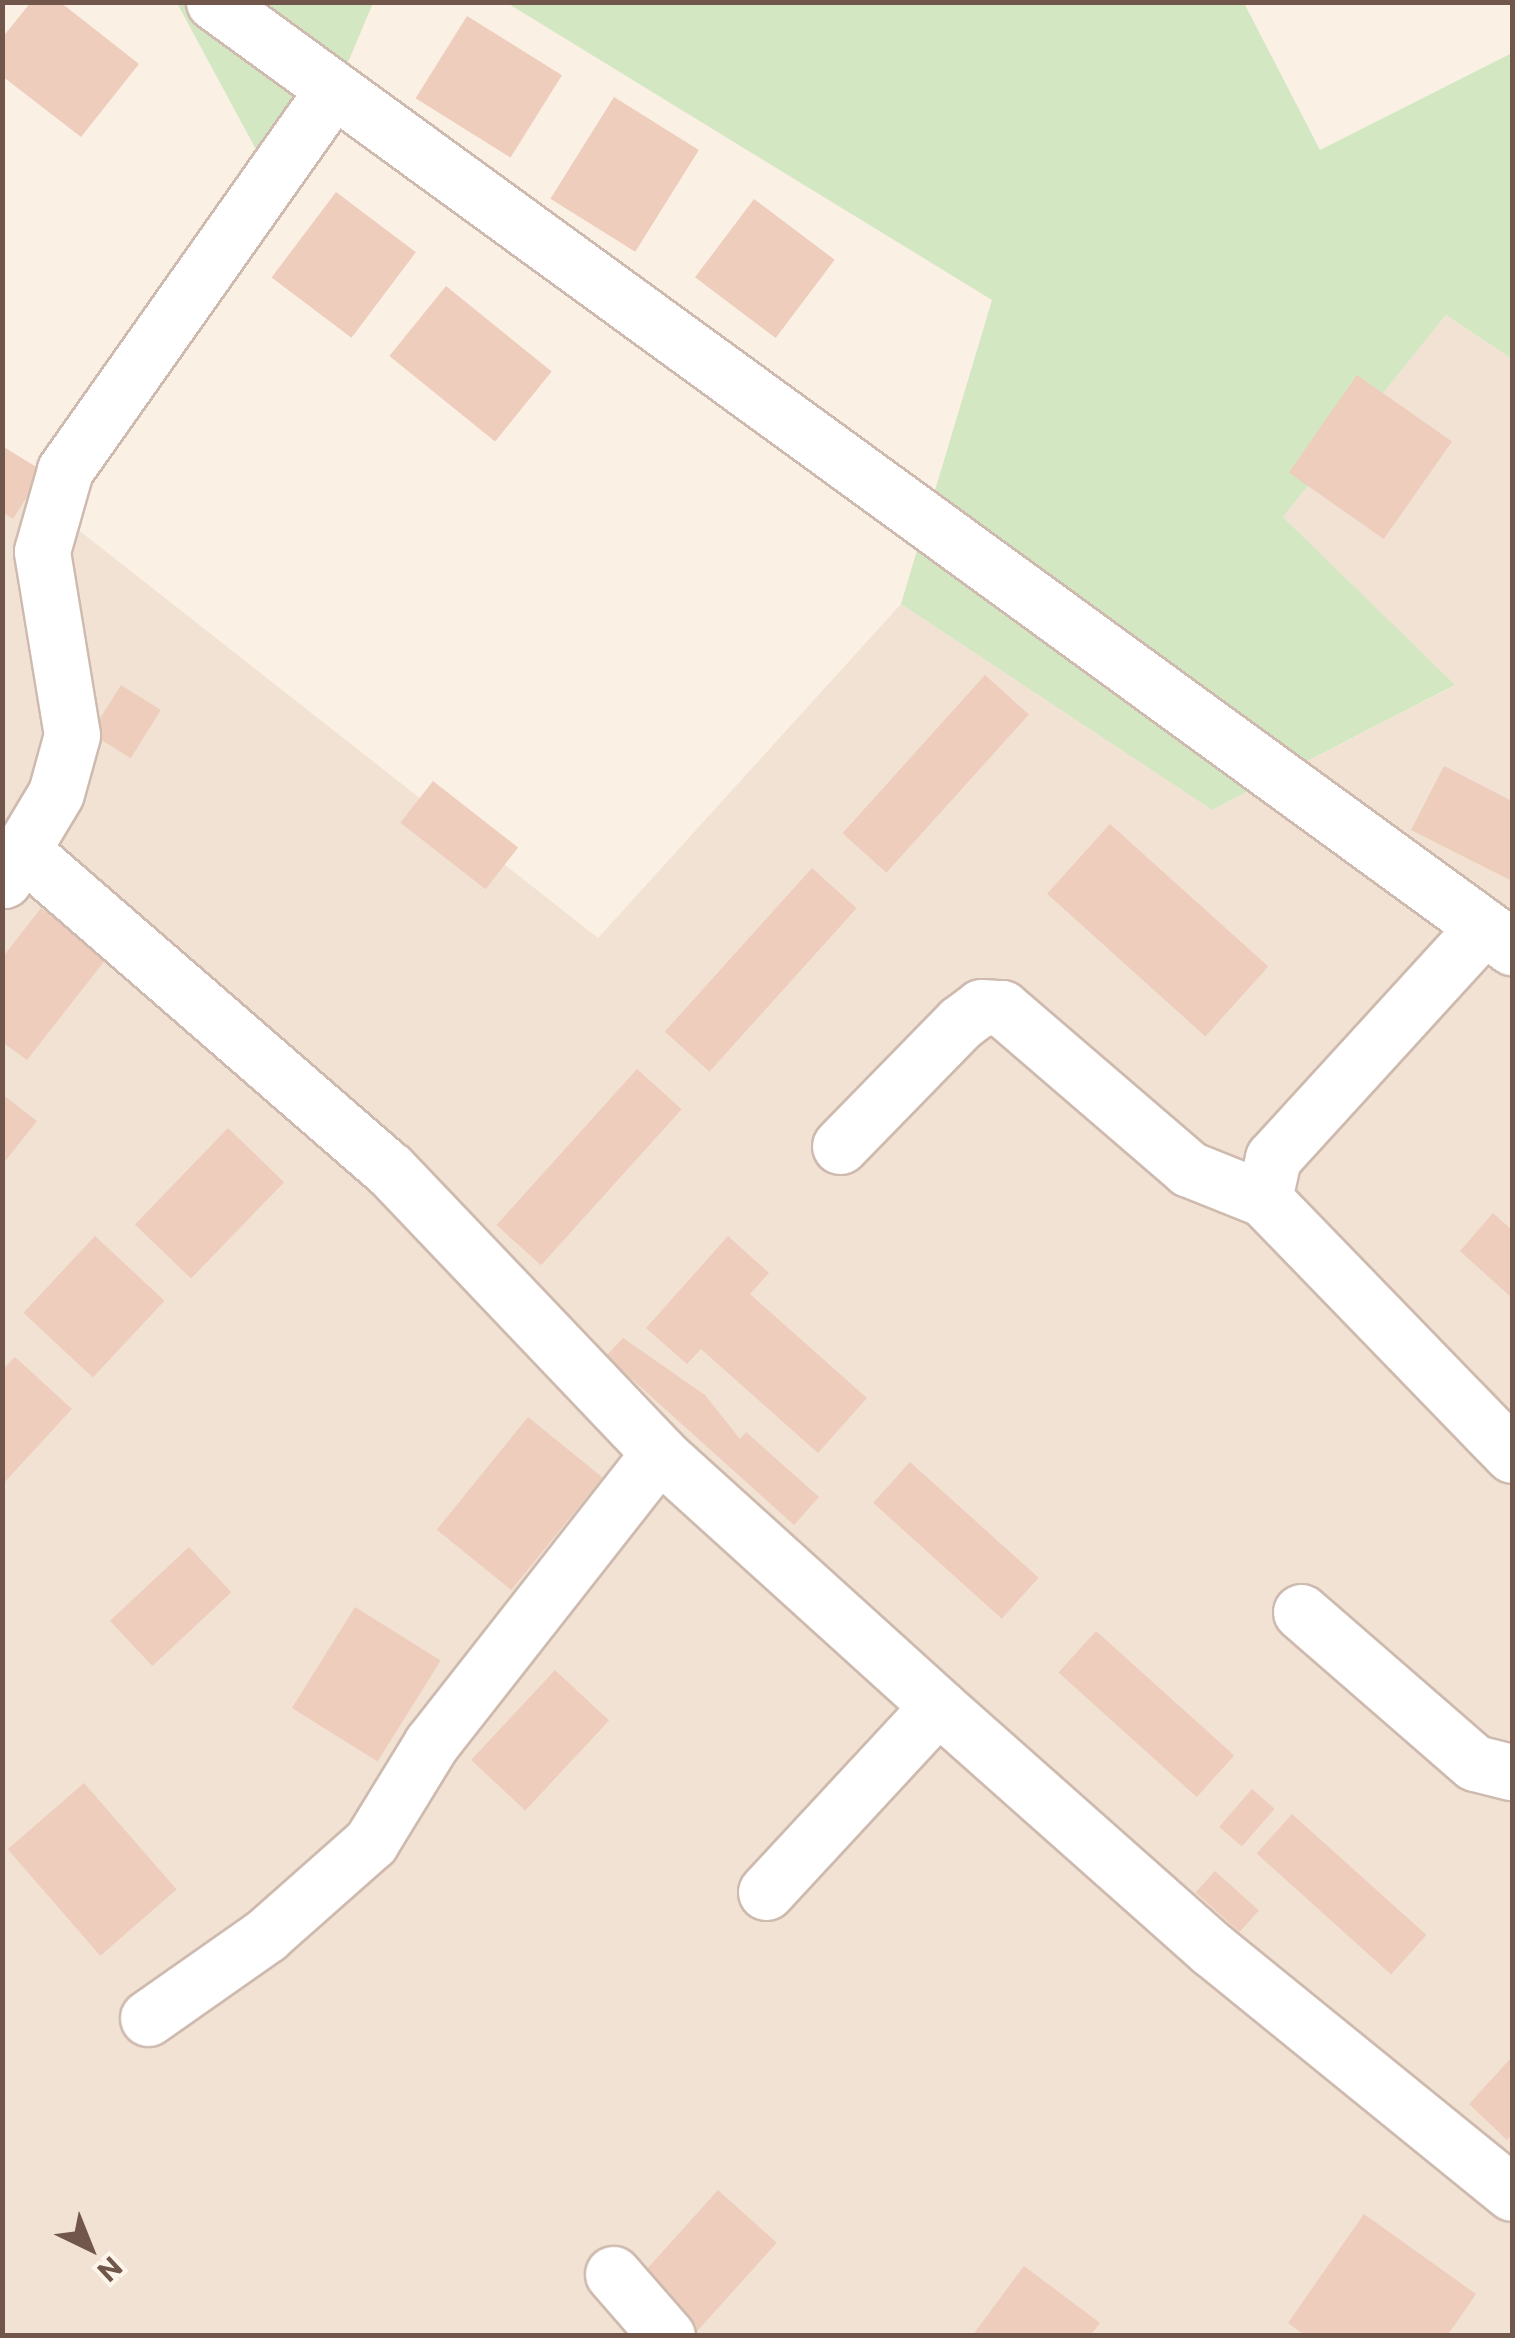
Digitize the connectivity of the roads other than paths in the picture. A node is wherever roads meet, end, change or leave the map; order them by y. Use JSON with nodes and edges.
{"nodes":[{"id":1,"x":214,"y":2,"type":"edge"},
{"id":2,"x":330,"y":94,"type":"junction"},
{"id":3,"x":14,"y":868,"type":"edge"},
{"id":4,"x":1498,"y":937,"type":"edge"},
{"id":5,"x":840,"y":1146,"type":"dead end"},
{"id":6,"x":1264,"y":1199,"type":"junction"},
{"id":7,"x":658,"y":1454,"type":"junction"},
{"id":8,"x":1512,"y":1455,"type":"edge"},
{"id":9,"x":1300,"y":1612,"type":"dead end"},
{"id":10,"x":938,"y":1706,"type":"junction"},
{"id":11,"x":1512,"y":1772,"type":"edge"},
{"id":12,"x":766,"y":1892,"type":"dead end"},
{"id":13,"x":148,"y":2018,"type":"dead end"},
{"id":14,"x":1512,"y":2193,"type":"edge"},
{"id":15,"x":613,"y":2274,"type":"dead end"},
{"id":16,"x":668,"y":2336,"type":"edge"}],
"edges":[{"from":1,"to":2,"type":"street"},
{"from":2,"to":3,"type":"street"},
{"from":2,"to":4,"type":"street"},
{"from":3,"to":7,"type":"street"},
{"from":4,"to":6,"type":"street"},
{"from":5,"to":6,"type":"street"},
{"from":6,"to":8,"type":"street"},
{"from":7,"to":10,"type":"street"},
{"from":7,"to":13,"type":"street"},
{"from":9,"to":11,"type":"street"},
{"from":10,"to":12,"type":"street"},
{"from":10,"to":14,"type":"street"},
{"from":15,"to":16,"type":"street"}]}
